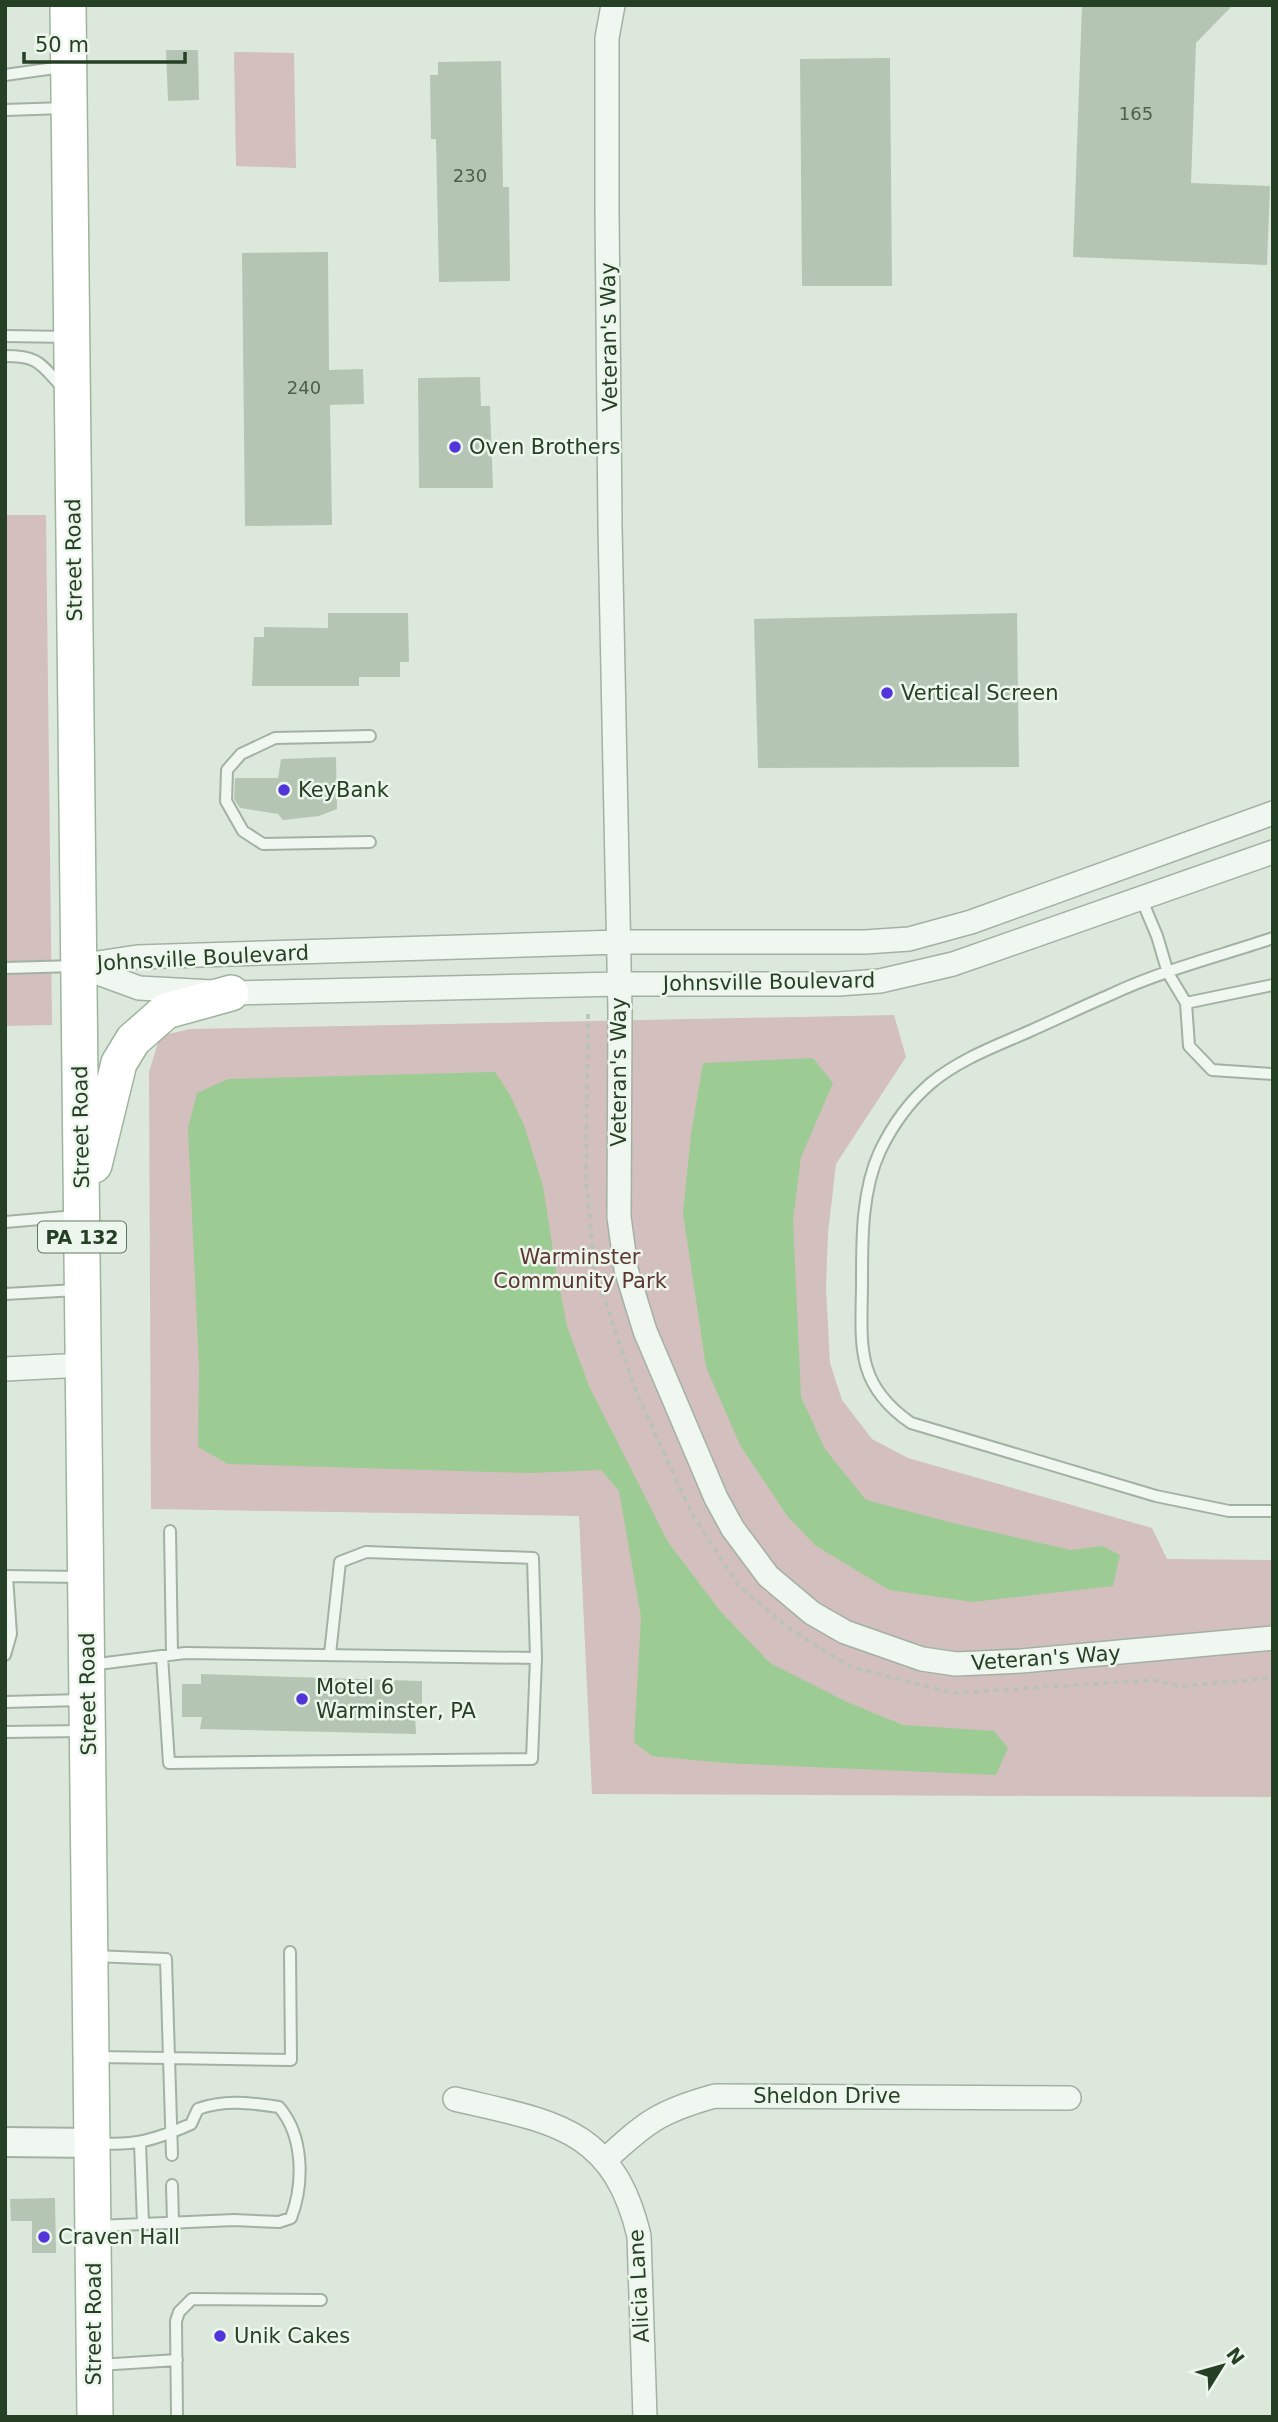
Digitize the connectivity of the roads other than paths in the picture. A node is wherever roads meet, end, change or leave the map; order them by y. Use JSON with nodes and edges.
{"nodes":[{"id":1,"x":68,"y":5,"type":"edge"},
{"id":2,"x":613,"y":5,"type":"edge"},
{"id":3,"x":68,"y":66,"type":"junction"},
{"id":4,"x":5,"y":75,"type":"edge"},
{"id":5,"x":68,"y":108,"type":"junction"},
{"id":6,"x":5,"y":110,"type":"edge"},
{"id":7,"x":5,"y":336,"type":"edge"},
{"id":8,"x":71,"y":337,"type":"junction"},
{"id":9,"x":5,"y":356,"type":"edge"},
{"id":10,"x":72,"y":398,"type":"junction"},
{"id":11,"x":370,"y":736,"type":"dead end"},
{"id":12,"x":1273,"y":813,"type":"edge"},
{"id":13,"x":370,"y":842,"type":"dead end"},
{"id":14,"x":1273,"y":852,"type":"edge"},
{"id":15,"x":1141,"y":898,"type":"junction"},
{"id":16,"x":1273,"y":938,"type":"edge"},
{"id":17,"x":619,"y":942,"type":"junction"},
{"id":18,"x":79,"y":966,"type":"junction"},
{"id":19,"x":5,"y":968,"type":"edge"},
{"id":20,"x":1168,"y":973,"type":"junction"},
{"id":21,"x":619,"y":984,"type":"junction"},
{"id":22,"x":1273,"y":985,"type":"edge"},
{"id":23,"x":231,"y":993,"type":"junction"},
{"id":24,"x":1186,"y":1003,"type":"junction"},
{"id":25,"x":1273,"y":1074,"type":"edge"},
{"id":26,"x":82,"y":1216,"type":"junction"},
{"id":27,"x":5,"y":1222,"type":"edge"},
{"id":28,"x":83,"y":1290,"type":"junction"},
{"id":29,"x":5,"y":1294,"type":"edge"},
{"id":30,"x":84,"y":1365,"type":"junction"},
{"id":31,"x":5,"y":1368,"type":"edge"},
{"id":32,"x":1273,"y":1511,"type":"edge"},
{"id":33,"x":170,"y":1531,"type":"dead end"},
{"id":34,"x":6,"y":1576,"type":"edge"},
{"id":35,"x":86,"y":1577,"type":"junction"},
{"id":36,"x":1273,"y":1639,"type":"edge"},
{"id":37,"x":330,"y":1654,"type":"junction"},
{"id":38,"x":5,"y":1655,"type":"edge"},
{"id":39,"x":167,"y":1655,"type":"junction"},
{"id":40,"x":536,"y":1658,"type":"junction"},
{"id":41,"x":87,"y":1665,"type":"junction"},
{"id":42,"x":5,"y":1702,"type":"edge"},
{"id":43,"x":88,"y":1716,"type":"junction"},
{"id":44,"x":5,"y":1732,"type":"edge"},
{"id":45,"x":290,"y":1952,"type":"dead end"},
{"id":46,"x":91,"y":1956,"type":"junction"},
{"id":47,"x":93,"y":2057,"type":"junction"},
{"id":48,"x":169,"y":2058,"type":"junction"},
{"id":49,"x":1069,"y":2098,"type":"dead end"},
{"id":50,"x":455,"y":2099,"type":"dead end"},
{"id":51,"x":172,"y":2133,"type":"junction"},
{"id":52,"x":5,"y":2142,"type":"edge"},
{"id":53,"x":93,"y":2143,"type":"junction"},
{"id":54,"x":140,"y":2143,"type":"junction"},
{"id":55,"x":172,"y":2155,"type":"dead end"},
{"id":56,"x":605,"y":2160,"type":"junction"},
{"id":57,"x":173,"y":2185,"type":"dead end"},
{"id":58,"x":173,"y":2222,"type":"junction"},
{"id":59,"x":144,"y":2224,"type":"junction"},
{"id":60,"x":94,"y":2226,"type":"junction"},
{"id":61,"x":321,"y":2300,"type":"dead end"},
{"id":62,"x":177,"y":2360,"type":"junction"},
{"id":63,"x":94,"y":2365,"type":"junction"},
{"id":64,"x":95,"y":2417,"type":"edge"},
{"id":65,"x":177,"y":2417,"type":"edge"},
{"id":66,"x":645,"y":2417,"type":"edge"}],
"edges":[{"from":1,"to":3,"type":"main road","name":"Street Road","number":"PA 132"},
{"from":2,"to":17,"type":"street","name":"Veteran's Way"},
{"from":3,"to":4,"type":"lane"},
{"from":3,"to":5,"type":"main road","name":"Street Road","number":"PA 132"},
{"from":5,"to":6,"type":"lane"},
{"from":5,"to":8,"type":"main road","name":"Street Road","number":"PA 132"},
{"from":7,"to":8,"type":"lane"},
{"from":8,"to":10,"type":"main road","name":"Street Road","number":"PA 132"},
{"from":9,"to":10,"type":"lane"},
{"from":10,"to":18,"type":"main road","name":"Street Road","number":"PA 132"},
{"from":11,"to":13,"type":"lane"},
{"from":12,"to":17,"type":"street","name":"Johnsville Boulevard"},
{"from":14,"to":15,"type":"street","name":"Johnsville Boulevard"},
{"from":15,"to":20,"type":"lane"},
{"from":15,"to":21,"type":"street","name":"Johnsville Boulevard"},
{"from":16,"to":20,"type":"lane"},
{"from":17,"to":18,"type":"street","name":"Johnsville Boulevard"},
{"from":17,"to":21,"type":"street","name":"Veteran's Way"},
{"from":18,"to":19,"type":"lane"},
{"from":18,"to":23,"type":"street","name":"Johnsville Boulevard"},
{"from":18,"to":26,"type":"main road","name":"Street Road","number":"PA 132"},
{"from":20,"to":24,"type":"lane"},
{"from":20,"to":32,"type":"lane"},
{"from":21,"to":23,"type":"street","name":"Johnsville Boulevard"},
{"from":21,"to":36,"type":"street","name":"Veteran's Way"},
{"from":22,"to":24,"type":"lane"},
{"from":23,"to":26,"type":"main road"},
{"from":24,"to":25,"type":"lane"},
{"from":26,"to":27,"type":"lane"},
{"from":26,"to":28,"type":"main road","name":"Street Road","number":"PA 132"},
{"from":28,"to":29,"type":"lane"},
{"from":28,"to":30,"type":"main road","name":"Street Road","number":"PA 132"},
{"from":30,"to":31,"type":"street"},
{"from":30,"to":35,"type":"main road","name":"Street Road","number":"PA 132"},
{"from":33,"to":39,"type":"lane"},
{"from":34,"to":35,"type":"lane"},
{"from":34,"to":38,"type":"lane"},
{"from":35,"to":41,"type":"main road","name":"Street Road","number":"PA 132"},
{"from":37,"to":39,"type":"lane"},
{"from":37,"to":40,"type":"lane"},
{"from":37,"to":40,"type":"lane"},
{"from":39,"to":40,"type":"lane"},
{"from":39,"to":41,"type":"lane"},
{"from":41,"to":43,"type":"main road","name":"Street Road","number":"PA 132"},
{"from":42,"to":43,"type":"lane"},
{"from":43,"to":44,"type":"lane"},
{"from":43,"to":46,"type":"main road","name":"Street Road","number":"PA 132"},
{"from":45,"to":48,"type":"lane"},
{"from":46,"to":47,"type":"main road","name":"Street Road","number":"PA 132"},
{"from":46,"to":48,"type":"lane"},
{"from":47,"to":48,"type":"lane"},
{"from":47,"to":53,"type":"main road","name":"Street Road","number":"PA 132"},
{"from":48,"to":51,"type":"lane"},
{"from":49,"to":56,"type":"street","name":"Sheldon Drive"},
{"from":50,"to":56,"type":"street","name":"Alicia Lane"},
{"from":51,"to":54,"type":"lane"},
{"from":51,"to":55,"type":"lane"},
{"from":51,"to":58,"type":"lane"},
{"from":52,"to":53,"type":"street"},
{"from":53,"to":54,"type":"lane"},
{"from":53,"to":60,"type":"main road","name":"Street Road","number":"PA 132"},
{"from":54,"to":59,"type":"lane"},
{"from":56,"to":66,"type":"street","name":"Alicia Lane"},
{"from":57,"to":58,"type":"lane"},
{"from":58,"to":59,"type":"lane"},
{"from":59,"to":60,"type":"lane"},
{"from":60,"to":63,"type":"main road","name":"Street Road","number":"PA 132"},
{"from":61,"to":62,"type":"lane"},
{"from":62,"to":63,"type":"lane"},
{"from":62,"to":65,"type":"lane"},
{"from":63,"to":64,"type":"main road","name":"Street Road","number":"PA 132"}]}
